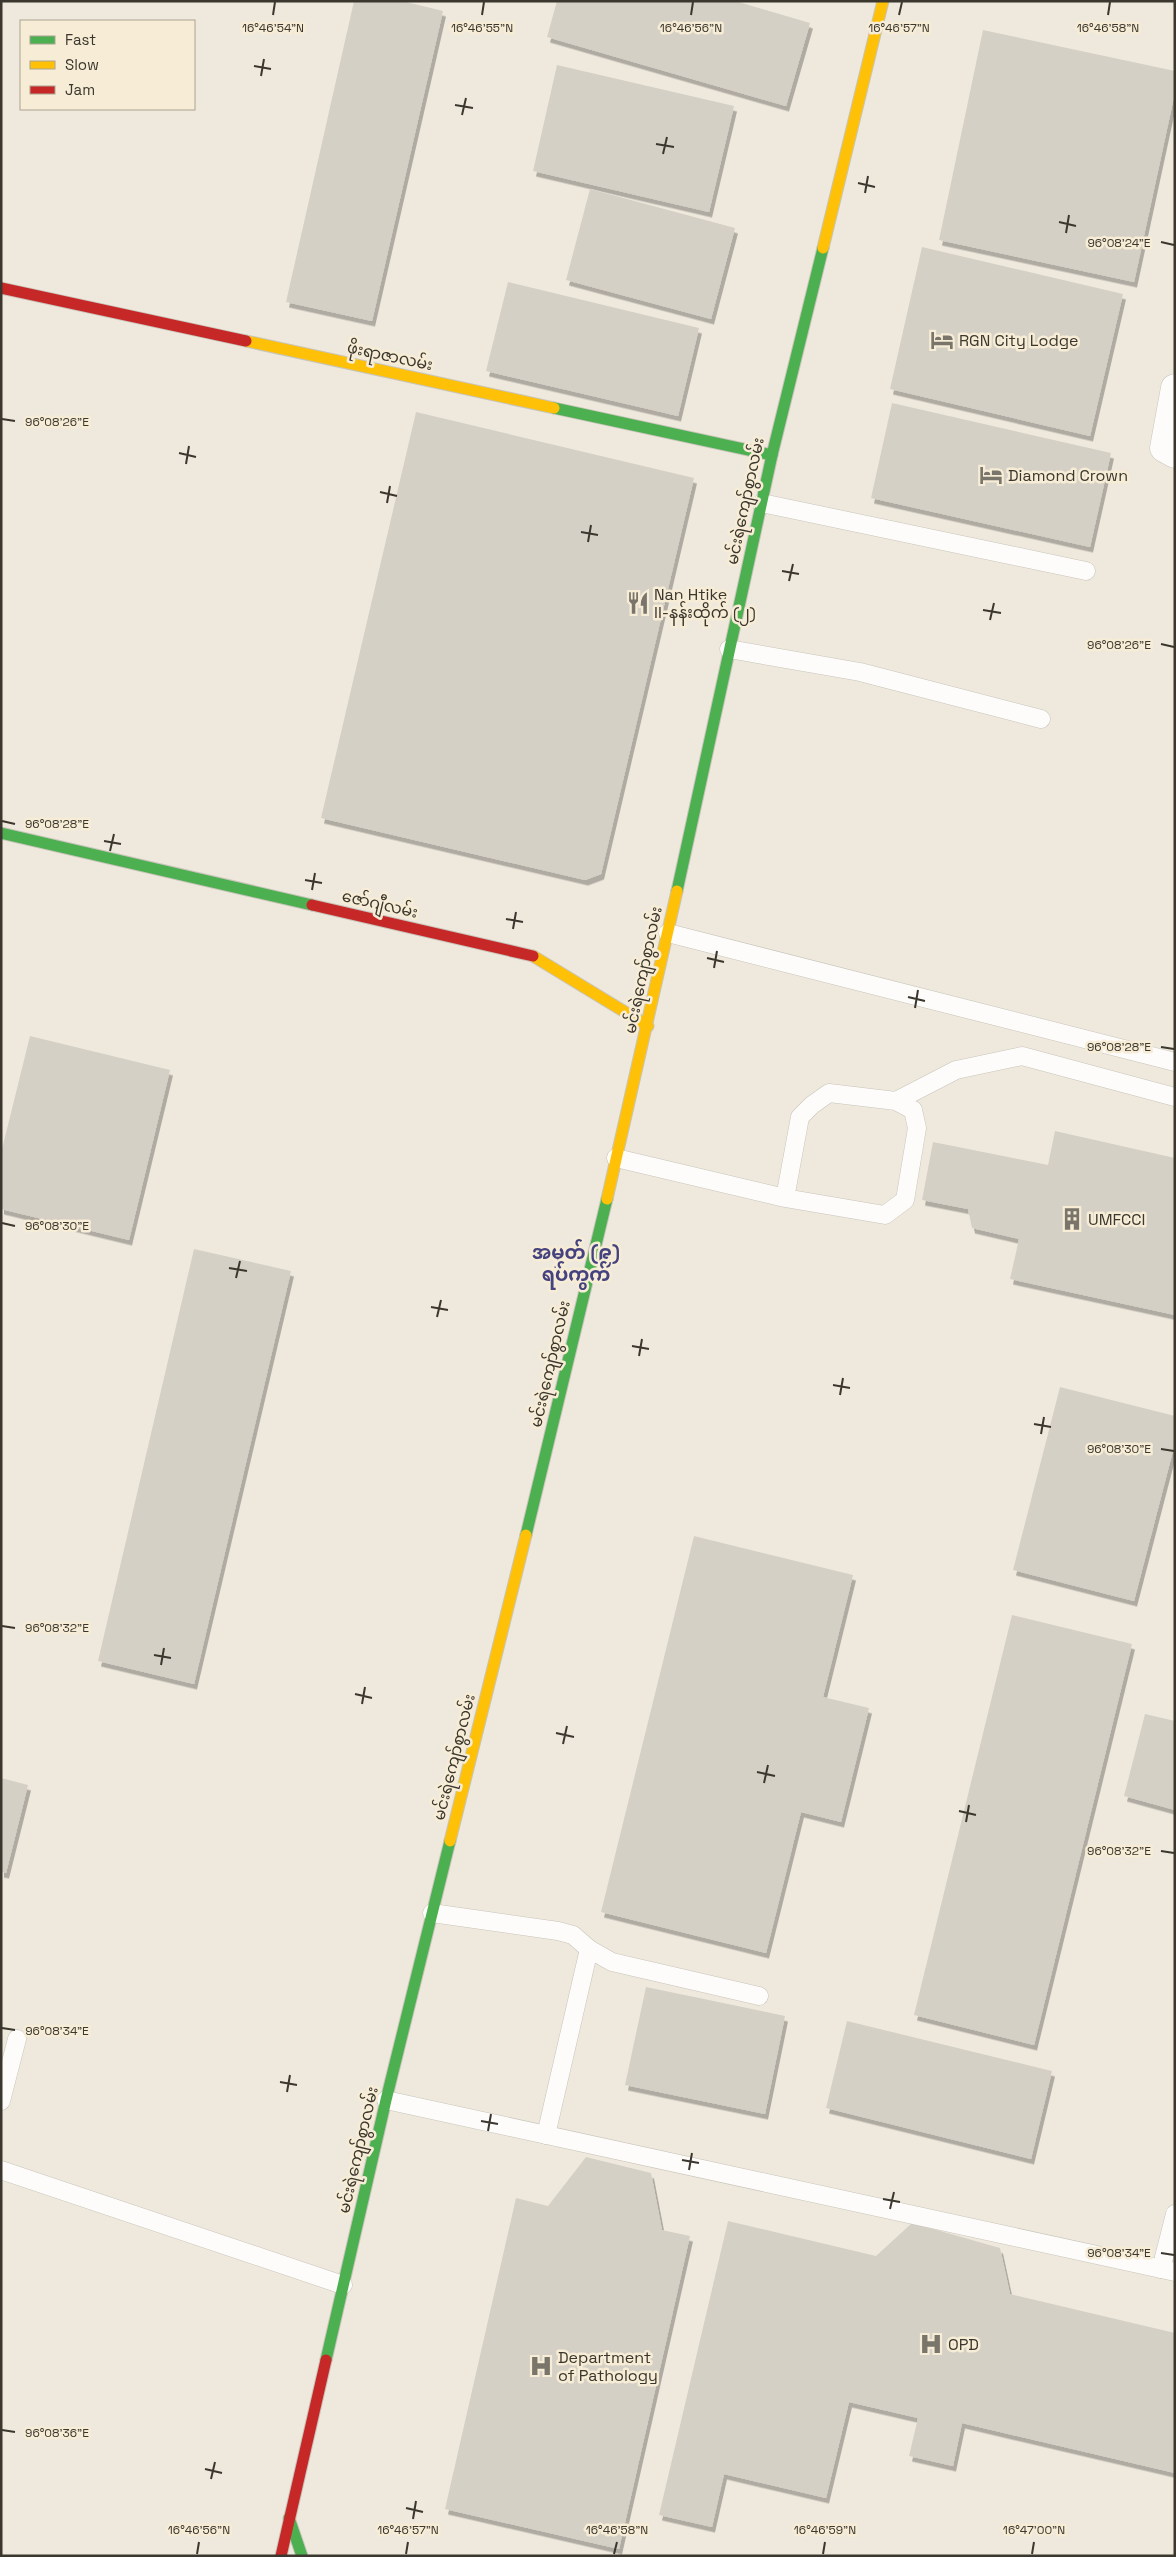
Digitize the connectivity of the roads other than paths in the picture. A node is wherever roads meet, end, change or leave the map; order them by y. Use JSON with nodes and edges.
{"nodes":[{"id":1,"x":883,"y":1,"type":"edge"},
{"id":2,"x":1,"y":288,"type":"edge"},
{"id":3,"x":1175,"y":388,"type":"edge"},
{"id":4,"x":1175,"y":454,"type":"edge"},
{"id":5,"x":772,"y":455,"type":"junction"},
{"id":6,"x":762,"y":503,"type":"junction"},
{"id":7,"x":1086,"y":572,"type":"dead end"},
{"id":8,"x":729,"y":649,"type":"junction"},
{"id":9,"x":1041,"y":719,"type":"dead end"},
{"id":10,"x":1,"y":834,"type":"edge"},
{"id":11,"x":668,"y":932,"type":"junction"},
{"id":12,"x":648,"y":1026,"type":"junction"},
{"id":13,"x":1175,"y":1062,"type":"edge"},
{"id":14,"x":1175,"y":1097,"type":"edge"},
{"id":15,"x":896,"y":1101,"type":"junction"},
{"id":16,"x":616,"y":1158,"type":"junction"},
{"id":17,"x":785,"y":1198,"type":"junction"},
{"id":18,"x":432,"y":1913,"type":"junction"},
{"id":19,"x":589,"y":1950,"type":"junction"},
{"id":20,"x":759,"y":1996,"type":"dead end"},
{"id":21,"x":17,"y":2039,"type":"dead end"},
{"id":22,"x":386,"y":2100,"type":"junction"},
{"id":23,"x":1,"y":2101,"type":"edge"},
{"id":24,"x":546,"y":2135,"type":"junction"},
{"id":25,"x":1,"y":2170,"type":"edge"},
{"id":26,"x":1175,"y":2214,"type":"edge"},
{"id":27,"x":1168,"y":2270,"type":"edge"},
{"id":28,"x":343,"y":2285,"type":"junction"},
{"id":29,"x":290,"y":2518,"type":"junction"},
{"id":30,"x":281,"y":2556,"type":"edge"},
{"id":31,"x":302,"y":2556,"type":"edge"}],
"edges":[{"from":1,"to":5,"type":"main road","name":"မင်းရဲကျော်စွာလမ်း"},
{"from":2,"to":5,"type":"main road","name":"ဖိုးရာဇာလမ်း"},
{"from":3,"to":4,"type":"street"},
{"from":5,"to":6,"type":"main road","name":"မင်းရဲကျော်စွာလမ်း"},
{"from":6,"to":7,"type":"lane"},
{"from":6,"to":8,"type":"main road","name":"မင်းရဲကျော်စွာလမ်း"},
{"from":8,"to":9,"type":"lane"},
{"from":8,"to":11,"type":"main road","name":"မင်းရဲကျော်စွာလမ်း"},
{"from":10,"to":12,"type":"main road","name":"ဇော်ဂျီလမ်း"},
{"from":11,"to":12,"type":"main road","name":"မင်းရဲကျော်စွာလမ်း"},
{"from":11,"to":13,"type":"lane"},
{"from":12,"to":16,"type":"main road","name":"မင်းရဲကျော်စွာလမ်း"},
{"from":14,"to":15,"type":"lane"},
{"from":15,"to":17,"type":"lane"},
{"from":15,"to":17,"type":"lane"},
{"from":16,"to":17,"type":"lane"},
{"from":16,"to":18,"type":"main road","name":"မင်းရဲကျော်စွာလမ်း"},
{"from":18,"to":19,"type":"lane"},
{"from":18,"to":22,"type":"main road","name":"မင်းရဲကျော်စွာလမ်း"},
{"from":19,"to":20,"type":"lane"},
{"from":19,"to":24,"type":"lane"},
{"from":21,"to":23,"type":"lane"},
{"from":22,"to":24,"type":"lane"},
{"from":22,"to":28,"type":"main road","name":"မင်းရဲကျော်စွာလမ်း"},
{"from":24,"to":27,"type":"lane"},
{"from":25,"to":28,"type":"lane"},
{"from":26,"to":27,"type":"lane"},
{"from":28,"to":29,"type":"main road","name":"မင်းရဲကျော်စွာလမ်း"},
{"from":29,"to":30,"type":"main road","name":"မင်းရဲကျော်စွာလမ်း"},
{"from":29,"to":31,"type":"main road"}]}
